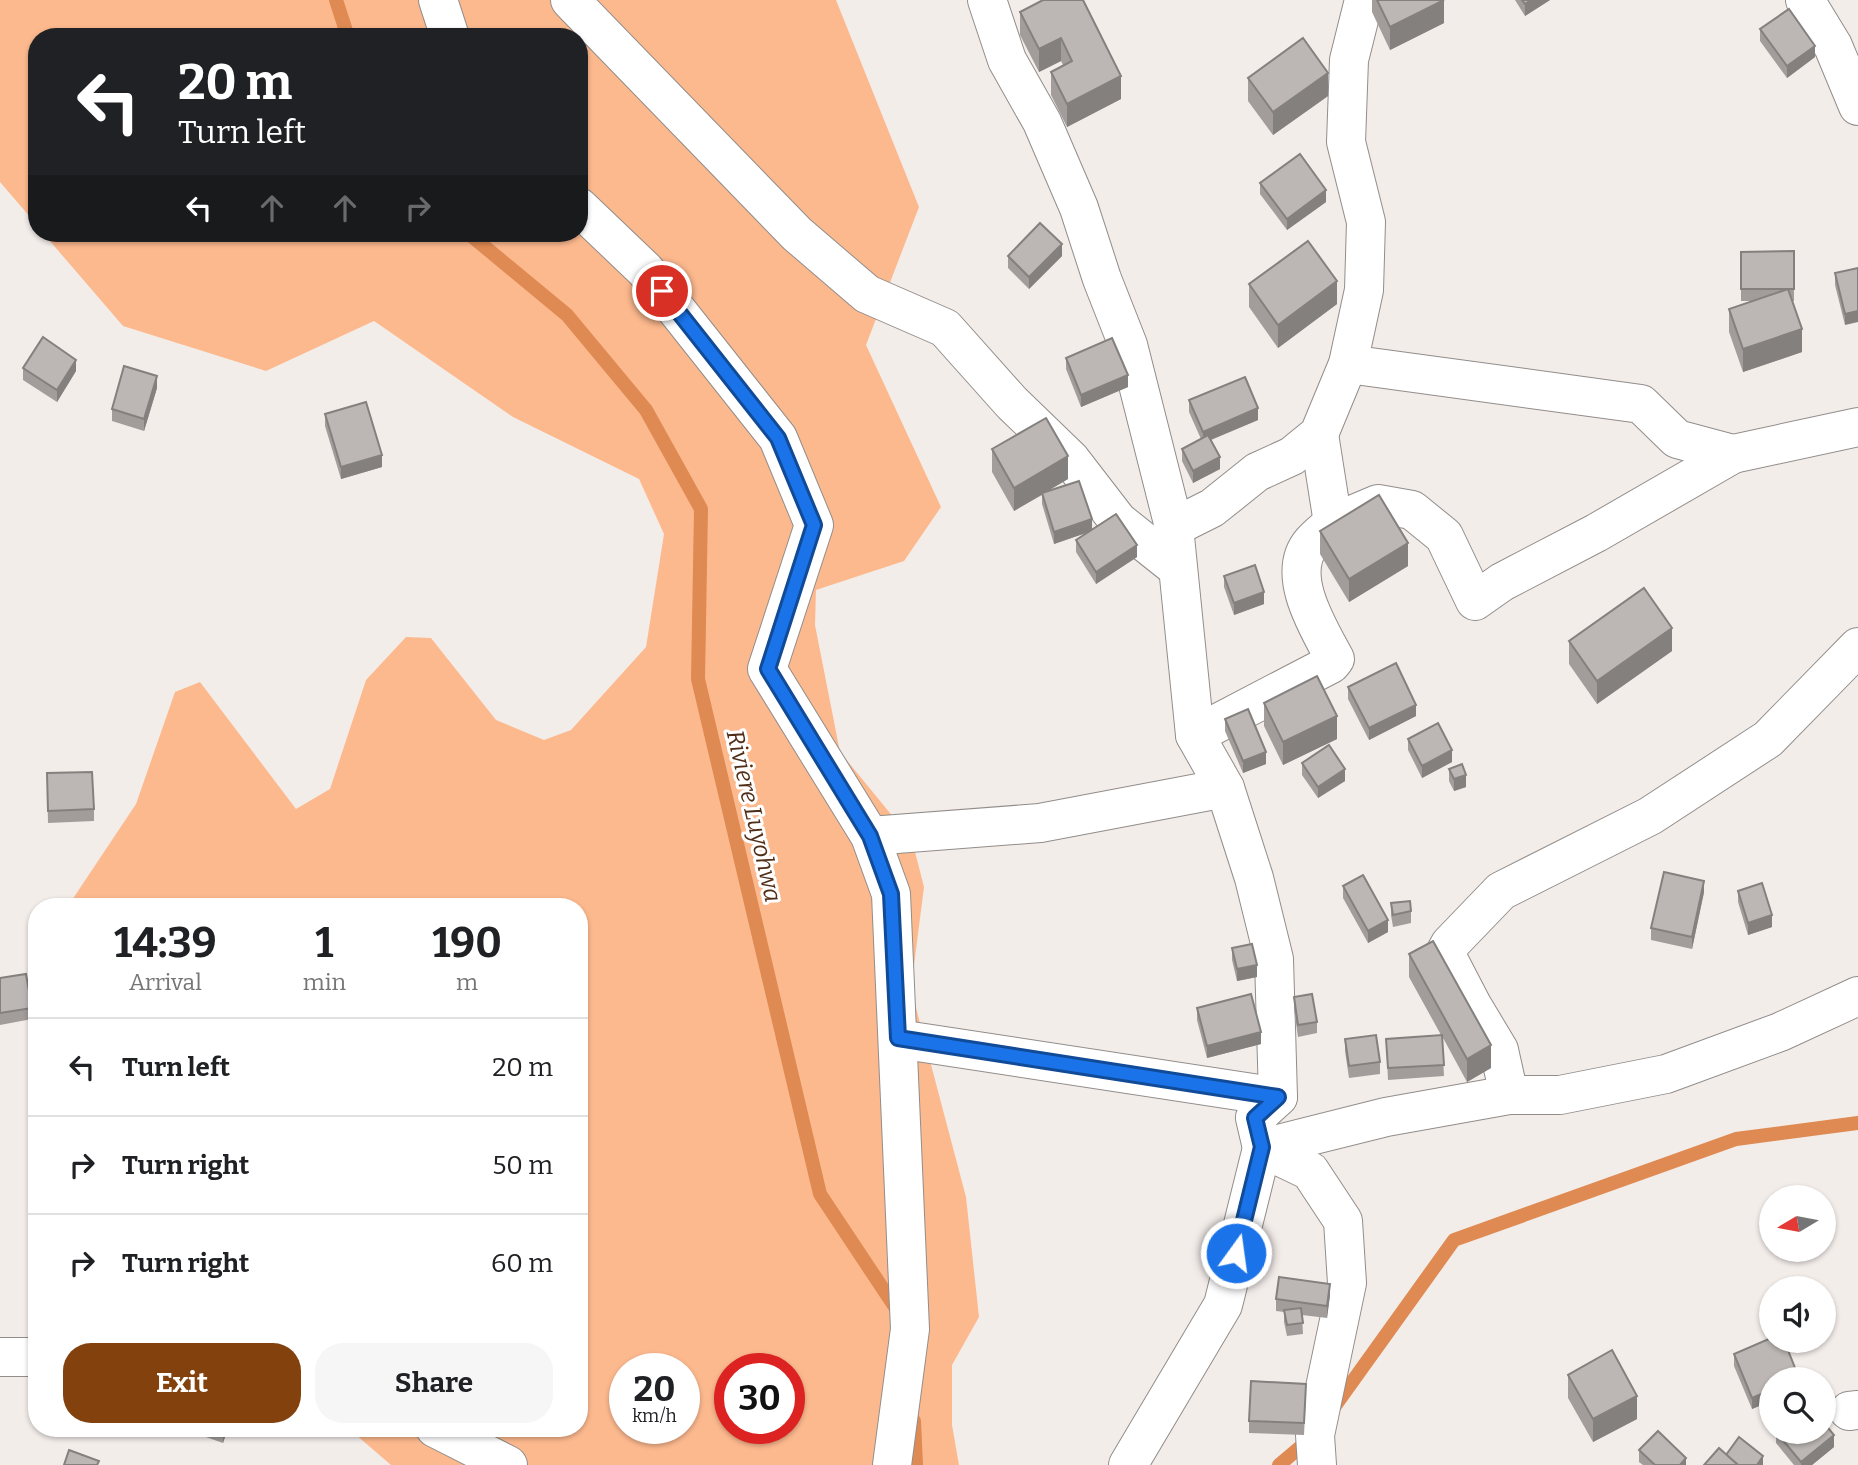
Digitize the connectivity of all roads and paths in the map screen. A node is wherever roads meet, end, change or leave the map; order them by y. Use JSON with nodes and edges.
{"nodes":[{"id":1,"x":438,"y":0,"type":"edge"},
{"id":2,"x":570,"y":0,"type":"edge"},
{"id":3,"x":987,"y":0,"type":"edge"},
{"id":4,"x":1364,"y":0,"type":"edge"},
{"id":5,"x":1805,"y":0,"type":"edge"},
{"id":6,"x":447,"y":28,"type":"edge"},
{"id":7,"x":1858,"y":106,"type":"edge"},
{"id":8,"x":588,"y":216,"type":"edge"},
{"id":9,"x":1348,"y":364,"type":"junction"},
{"id":10,"x":1858,"y":427,"type":"edge"},
{"id":11,"x":1319,"y":434,"type":"junction"},
{"id":12,"x":1733,"y":454,"type":"junction"},
{"id":13,"x":1333,"y":523,"type":"junction"},
{"id":14,"x":1174,"y":527,"type":"junction"},
{"id":15,"x":1177,"y":568,"type":"junction"},
{"id":16,"x":1858,"y":647,"type":"edge"},
{"id":17,"x":1195,"y":735,"type":"junction"},
{"id":18,"x":1225,"y":788,"type":"junction"},
{"id":19,"x":870,"y":836,"type":"junction"},
{"id":20,"x":1858,"y":996,"type":"edge"},
{"id":21,"x":898,"y":1038,"type":"junction"},
{"id":22,"x":1509,"y":1095,"type":"junction"},
{"id":23,"x":1278,"y":1097,"type":"junction"},
{"id":24,"x":1262,"y":1147,"type":"junction"},
{"id":25,"x":0,"y":1357,"type":"edge"},
{"id":26,"x":28,"y":1357,"type":"edge"},
{"id":27,"x":453,"y":1437,"type":"edge"},
{"id":28,"x":508,"y":1465,"type":"edge"},
{"id":29,"x":892,"y":1465,"type":"edge"},
{"id":30,"x":1128,"y":1465,"type":"edge"},
{"id":31,"x":1317,"y":1465,"type":"edge"}],
"edges":[{"from":1,"to":6,"type":"street"},
{"from":2,"to":15,"type":"street"},
{"from":3,"to":14,"type":"street"},
{"from":4,"to":9,"type":"street"},
{"from":5,"to":7,"type":"street"},
{"from":8,"to":19,"type":"street"},
{"from":9,"to":11,"type":"street"},
{"from":9,"to":12,"type":"street"},
{"from":10,"to":12,"type":"street"},
{"from":11,"to":13,"type":"street"},
{"from":11,"to":14,"type":"street"},
{"from":12,"to":13,"type":"street"},
{"from":13,"to":17,"type":"street"},
{"from":14,"to":15,"type":"street"},
{"from":15,"to":17,"type":"street"},
{"from":16,"to":22,"type":"street"},
{"from":17,"to":18,"type":"street"},
{"from":18,"to":19,"type":"street"},
{"from":18,"to":23,"type":"street"},
{"from":19,"to":21,"type":"street"},
{"from":20,"to":22,"type":"street"},
{"from":21,"to":23,"type":"street"},
{"from":21,"to":29,"type":"street"},
{"from":22,"to":24,"type":"street"},
{"from":23,"to":24,"type":"street"},
{"from":24,"to":30,"type":"street"},
{"from":24,"to":31,"type":"street"},
{"from":25,"to":26,"type":"street"},
{"from":27,"to":28,"type":"street"}]}
